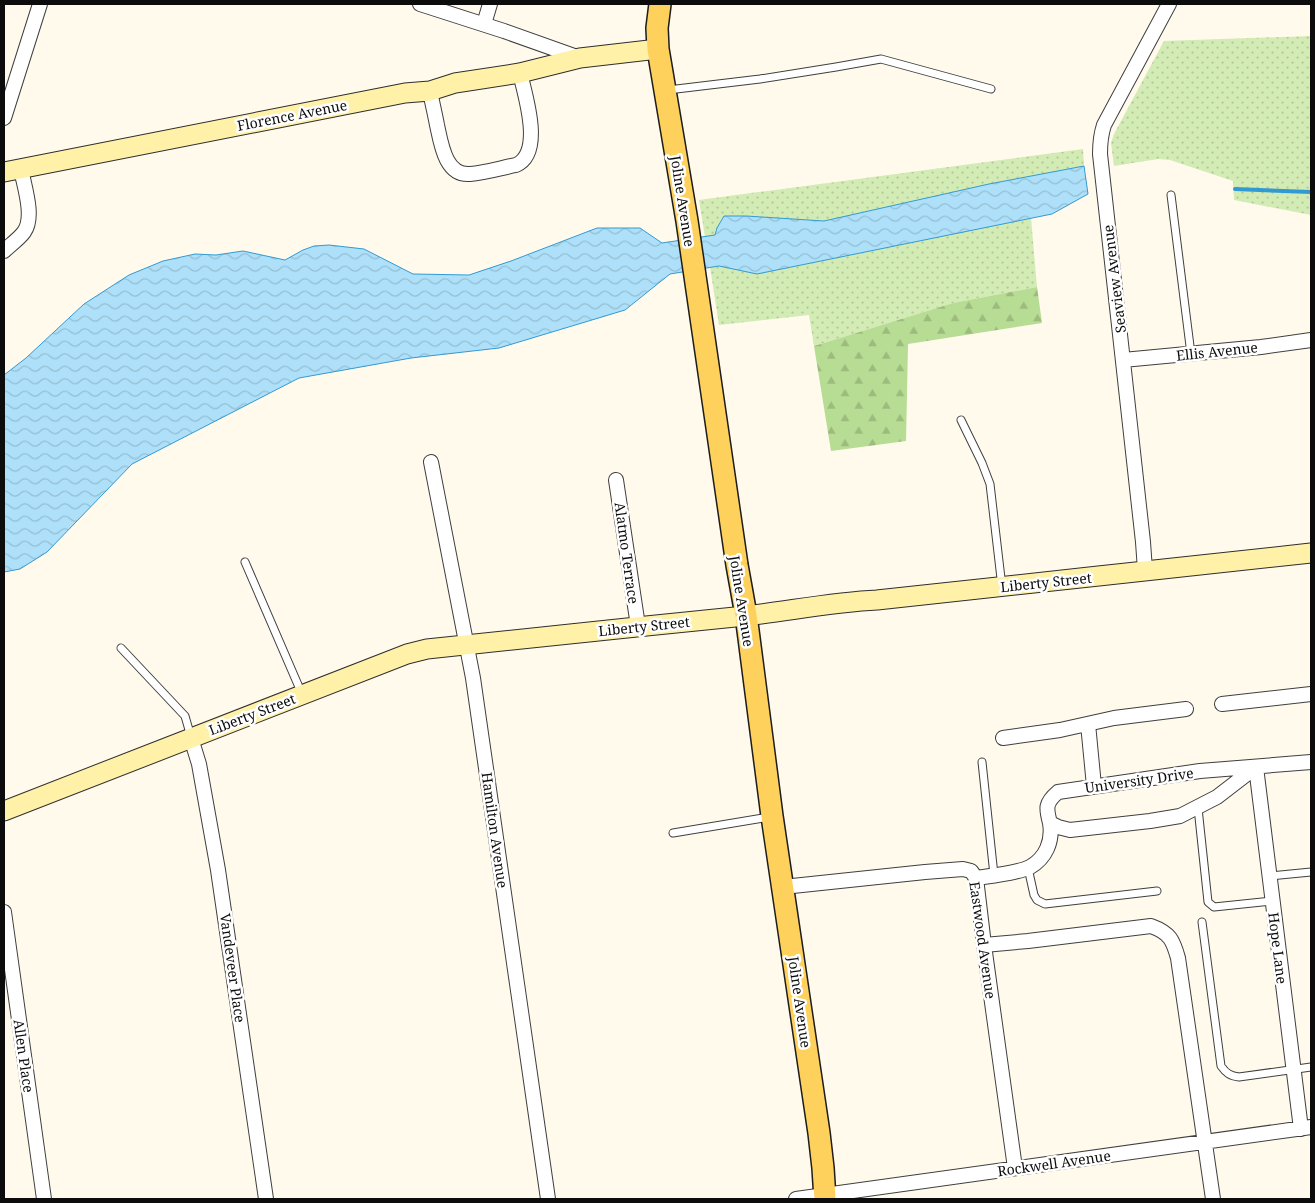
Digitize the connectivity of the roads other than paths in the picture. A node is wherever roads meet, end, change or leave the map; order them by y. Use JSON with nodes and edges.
{"nodes":[{"id":1,"x":40,"y":4,"type":"edge"},
{"id":2,"x":420,"y":4,"type":"edge"},
{"id":3,"x":490,"y":4,"type":"edge"},
{"id":4,"x":660,"y":4,"type":"edge"},
{"id":5,"x":1169,"y":4,"type":"edge"},
{"id":6,"x":484,"y":24,"type":"junction"},
{"id":7,"x":658,"y":49,"type":"junction"},
{"id":8,"x":580,"y":58,"type":"junction"},
{"id":9,"x":520,"y":73,"type":"junction"},
{"id":10,"x":991,"y":89,"type":"dead end"},
{"id":11,"x":665,"y":90,"type":"junction"},
{"id":12,"x":430,"y":91,"type":"junction"},
{"id":13,"x":4,"y":118,"type":"edge"},
{"id":14,"x":12,"y":170,"type":"edge"},
{"id":15,"x":1171,"y":195,"type":"dead end"},
{"id":16,"x":4,"y":252,"type":"edge"},
{"id":17,"x":1311,"y":340,"type":"edge"},
{"id":18,"x":1191,"y":354,"type":"junction"},
{"id":19,"x":1123,"y":360,"type":"junction"},
{"id":20,"x":961,"y":420,"type":"dead end"},
{"id":21,"x":431,"y":462,"type":"dead end"},
{"id":22,"x":616,"y":480,"type":"dead end"},
{"id":23,"x":1311,"y":553,"type":"edge"},
{"id":24,"x":245,"y":562,"type":"dead end"},
{"id":25,"x":1145,"y":570,"type":"junction"},
{"id":26,"x":1002,"y":587,"type":"junction"},
{"id":27,"x":746,"y":615,"type":"junction"},
{"id":28,"x":638,"y":626,"type":"junction"},
{"id":29,"x":466,"y":645,"type":"junction"},
{"id":30,"x":121,"y":648,"type":"dead end"},
{"id":31,"x":1311,"y":694,"type":"edge"},
{"id":32,"x":302,"y":695,"type":"junction"},
{"id":33,"x":1222,"y":704,"type":"dead end"},
{"id":34,"x":1186,"y":709,"type":"dead end"},
{"id":35,"x":1088,"y":724,"type":"junction"},
{"id":36,"x":191,"y":738,"type":"junction"},
{"id":37,"x":1003,"y":738,"type":"dead end"},
{"id":38,"x":982,"y":762,"type":"dead end"},
{"id":39,"x":1311,"y":762,"type":"edge"},
{"id":40,"x":1256,"y":767,"type":"junction"},
{"id":41,"x":1094,"y":786,"type":"junction"},
{"id":42,"x":1198,"y":808,"type":"junction"},
{"id":43,"x":4,"y":811,"type":"edge"},
{"id":44,"x":772,"y":816,"type":"junction"},
{"id":45,"x":1050,"y":824,"type":"junction"},
{"id":46,"x":673,"y":833,"type":"dead end"},
{"id":47,"x":1028,"y":868,"type":"junction"},
{"id":48,"x":1311,"y":872,"type":"edge"},
{"id":49,"x":994,"y":875,"type":"junction"},
{"id":50,"x":1269,"y":876,"type":"junction"},
{"id":51,"x":976,"y":878,"type":"junction"},
{"id":52,"x":783,"y":887,"type":"junction"},
{"id":53,"x":1157,"y":891,"type":"dead end"},
{"id":54,"x":1272,"y":901,"type":"junction"},
{"id":55,"x":4,"y":912,"type":"edge"},
{"id":56,"x":1202,"y":922,"type":"dead end"},
{"id":57,"x":984,"y":945,"type":"junction"},
{"id":58,"x":1311,"y":1067,"type":"edge"},
{"id":59,"x":1294,"y":1069,"type":"junction"},
{"id":60,"x":1306,"y":1128,"type":"edge"},
{"id":61,"x":1205,"y":1142,"type":"junction"},
{"id":62,"x":1015,"y":1168,"type":"junction"},
{"id":63,"x":825,"y":1197,"type":"edge"},
{"id":64,"x":44,"y":1199,"type":"edge"},
{"id":65,"x":266,"y":1199,"type":"edge"},
{"id":66,"x":548,"y":1199,"type":"edge"},
{"id":67,"x":796,"y":1199,"type":"edge"},
{"id":68,"x":1213,"y":1199,"type":"edge"}],
"edges":[{"from":1,"to":13,"type":"street"},
{"from":2,"to":6,"type":"street"},
{"from":3,"to":6,"type":"street"},
{"from":4,"to":7,"type":"main road","name":"Joline Avenue"},
{"from":5,"to":19,"type":"street","name":"Seaview Avenue"},
{"from":6,"to":8,"type":"street"},
{"from":7,"to":8,"type":"street","name":"Florence Avenue"},
{"from":7,"to":11,"type":"main road","name":"Joline Avenue"},
{"from":8,"to":9,"type":"street","name":"Florence Avenue"},
{"from":9,"to":12,"type":"street","name":"Florence Avenue"},
{"from":9,"to":12,"type":"street"},
{"from":10,"to":11,"type":"lane"},
{"from":11,"to":27,"type":"main road","name":"Joline Avenue"},
{"from":12,"to":14,"type":"street","name":"Florence Avenue"},
{"from":14,"to":16,"type":"street"},
{"from":15,"to":18,"type":"lane"},
{"from":17,"to":18,"type":"street","name":"Ellis Avenue"},
{"from":18,"to":19,"type":"street","name":"Ellis Avenue"},
{"from":19,"to":25,"type":"street","name":"Seaview Avenue"},
{"from":20,"to":26,"type":"lane"},
{"from":21,"to":29,"type":"street","name":"Hamilton Avenue"},
{"from":22,"to":28,"type":"street","name":"Alatmo Terrace"},
{"from":23,"to":25,"type":"street","name":"Liberty Street"},
{"from":24,"to":32,"type":"lane"},
{"from":25,"to":26,"type":"street","name":"Liberty Street"},
{"from":26,"to":27,"type":"street","name":"Liberty Street"},
{"from":27,"to":28,"type":"street","name":"Liberty Street"},
{"from":27,"to":44,"type":"main road","name":"Joline Avenue"},
{"from":28,"to":29,"type":"street","name":"Liberty Street"},
{"from":29,"to":32,"type":"street","name":"Liberty Street"},
{"from":29,"to":66,"type":"street","name":"Hamilton Avenue"},
{"from":30,"to":36,"type":"lane"},
{"from":31,"to":33,"type":"street"},
{"from":32,"to":36,"type":"street","name":"Liberty Street"},
{"from":34,"to":35,"type":"street"},
{"from":35,"to":37,"type":"street"},
{"from":35,"to":41,"type":"street"},
{"from":36,"to":43,"type":"street","name":"Liberty Street"},
{"from":36,"to":65,"type":"street","name":"Vandeveer Place"},
{"from":38,"to":49,"type":"lane"},
{"from":39,"to":40,"type":"street","name":"University Drive"},
{"from":40,"to":41,"type":"street","name":"University Drive"},
{"from":40,"to":42,"type":"street"},
{"from":40,"to":50,"type":"street","name":"Hope Lane"},
{"from":41,"to":45,"type":"street","name":"University Drive"},
{"from":42,"to":45,"type":"street"},
{"from":42,"to":54,"type":"lane"},
{"from":44,"to":46,"type":"lane"},
{"from":44,"to":52,"type":"main road","name":"Joline Avenue"},
{"from":45,"to":47,"type":"street","name":"University Drive"},
{"from":47,"to":49,"type":"street"},
{"from":47,"to":53,"type":"lane"},
{"from":48,"to":50,"type":"lane"},
{"from":49,"to":51,"type":"street"},
{"from":50,"to":54,"type":"street","name":"Hope Lane"},
{"from":51,"to":52,"type":"street","name":"Eastwood Avenue"},
{"from":51,"to":57,"type":"street","name":"Eastwood Avenue"},
{"from":52,"to":63,"type":"main road","name":"Joline Avenue"},
{"from":54,"to":59,"type":"street","name":"Hope Lane"},
{"from":55,"to":64,"type":"street","name":"Allen Place"},
{"from":56,"to":59,"type":"lane"},
{"from":57,"to":61,"type":"street"},
{"from":57,"to":62,"type":"street","name":"Eastwood Avenue"},
{"from":58,"to":59,"type":"lane"},
{"from":59,"to":60,"type":"street","name":"Hope Lane"},
{"from":60,"to":61,"type":"street","name":"Rockwell Avenue"},
{"from":61,"to":62,"type":"street","name":"Rockwell Avenue"},
{"from":61,"to":68,"type":"street"},
{"from":62,"to":63,"type":"street","name":"Rockwell Avenue"},
{"from":63,"to":67,"type":"street","name":"Rockwell Avenue"}]}
